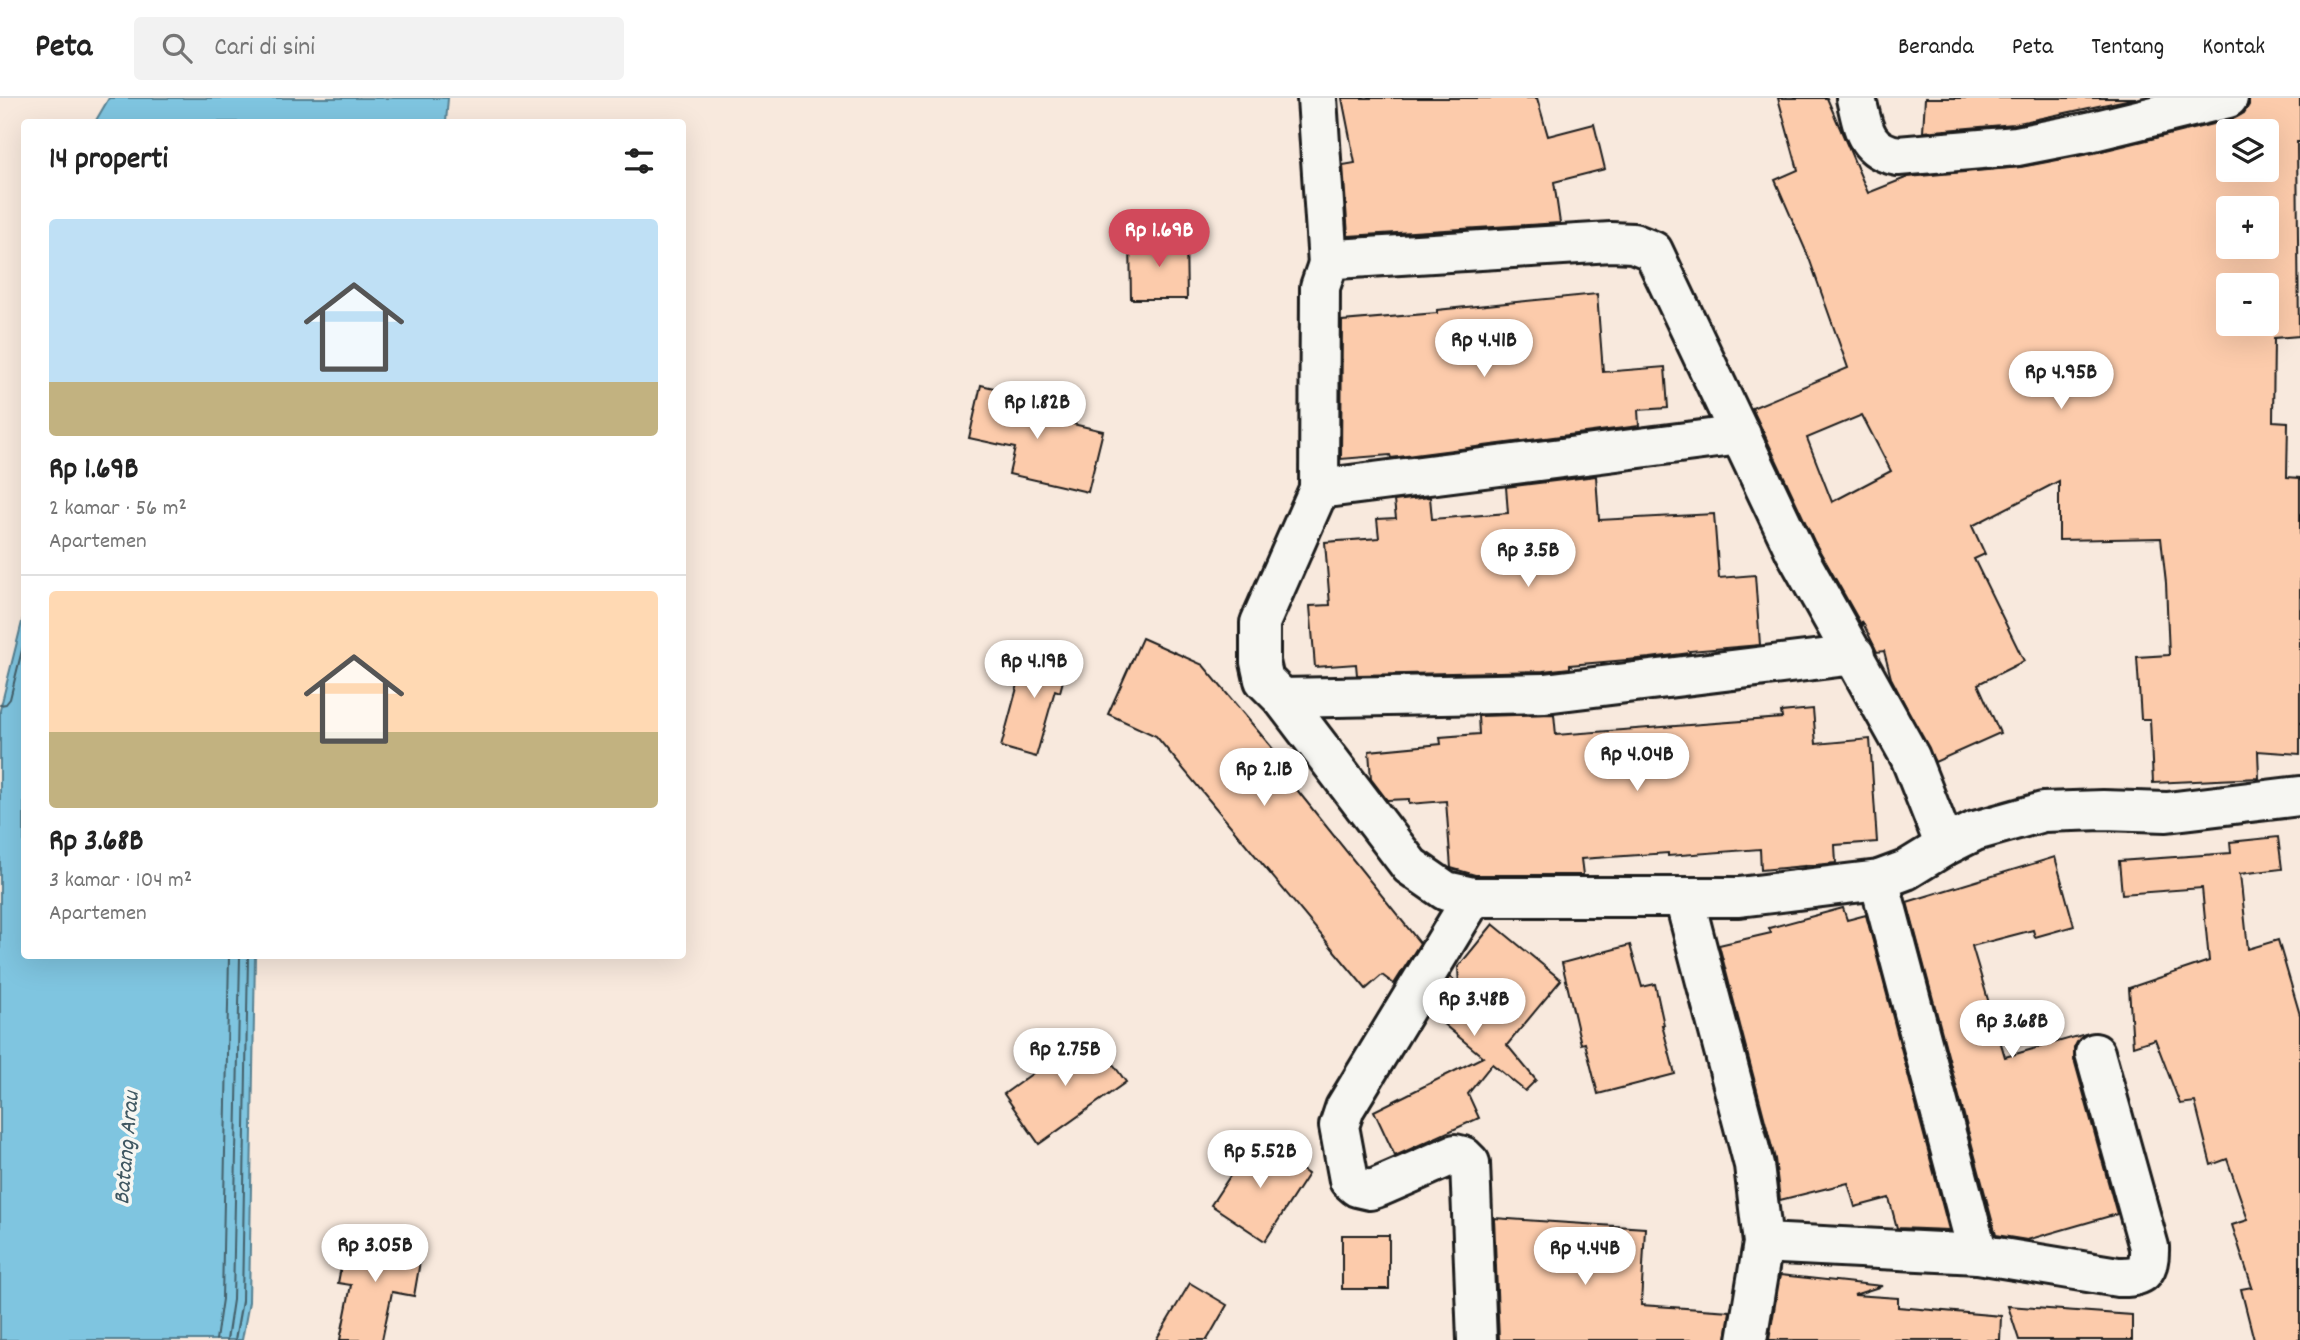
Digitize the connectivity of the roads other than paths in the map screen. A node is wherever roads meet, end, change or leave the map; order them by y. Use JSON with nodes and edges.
{"nodes":[{"id":1,"x":1317,"y":98,"type":"edge"},
{"id":2,"x":1856,"y":98,"type":"edge"},
{"id":3,"x":2228,"y":98,"type":"edge"},
{"id":4,"x":1328,"y":264,"type":"junction"},
{"id":5,"x":1741,"y":435,"type":"junction"},
{"id":6,"x":1319,"y":489,"type":"junction"},
{"id":7,"x":1855,"y":655,"type":"junction"},
{"id":8,"x":1282,"y":698,"type":"junction"},
{"id":9,"x":2300,"y":796,"type":"edge"},
{"id":10,"x":1945,"y":846,"type":"junction"},
{"id":11,"x":1880,"y":880,"type":"junction"},
{"id":12,"x":1473,"y":897,"type":"junction"},
{"id":13,"x":1684,"y":898,"type":"junction"},
{"id":14,"x":2095,"y":1054,"type":"dead end"},
{"id":15,"x":1763,"y":1243,"type":"junction"},
{"id":16,"x":1978,"y":1254,"type":"junction"},
{"id":17,"x":1476,"y":1340,"type":"edge"},
{"id":18,"x":1746,"y":1340,"type":"edge"}],
"edges":[{"from":1,"to":4,"type":"street"},
{"from":2,"to":3,"type":"street"},
{"from":4,"to":5,"type":"street"},
{"from":4,"to":6,"type":"street"},
{"from":5,"to":6,"type":"street"},
{"from":5,"to":7,"type":"street"},
{"from":6,"to":8,"type":"street"},
{"from":7,"to":8,"type":"street"},
{"from":7,"to":10,"type":"street"},
{"from":8,"to":12,"type":"street"},
{"from":9,"to":10,"type":"street"},
{"from":10,"to":11,"type":"street"},
{"from":11,"to":13,"type":"street"},
{"from":11,"to":16,"type":"street"},
{"from":12,"to":13,"type":"street"},
{"from":12,"to":17,"type":"street"},
{"from":13,"to":15,"type":"street"},
{"from":14,"to":16,"type":"street"},
{"from":15,"to":16,"type":"street"},
{"from":15,"to":18,"type":"street"}]}
